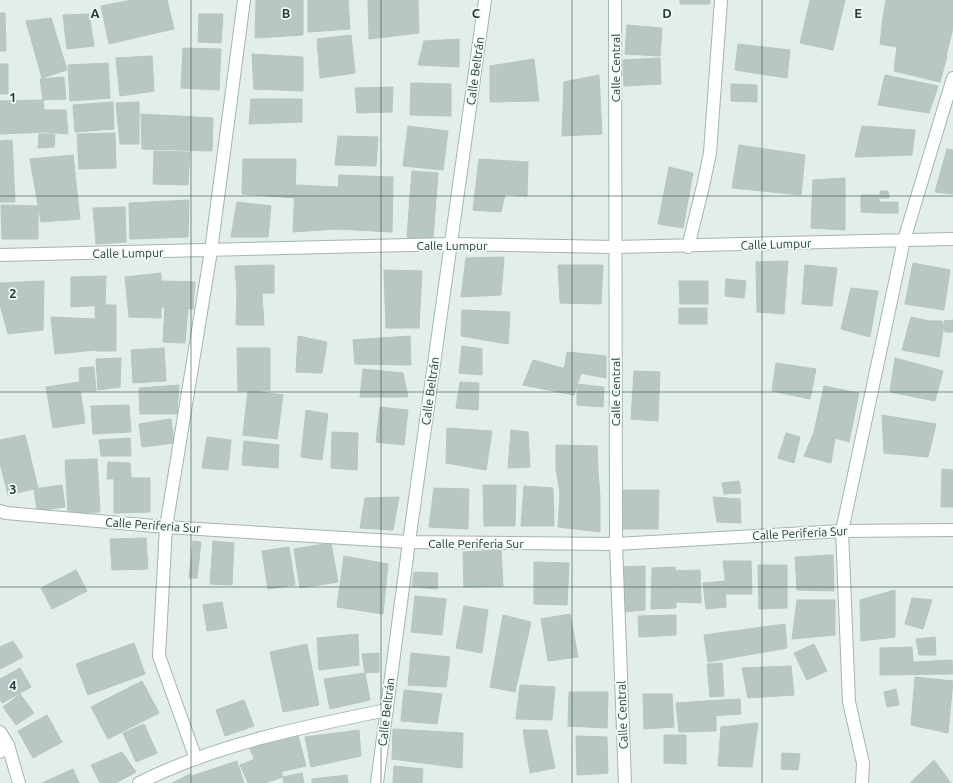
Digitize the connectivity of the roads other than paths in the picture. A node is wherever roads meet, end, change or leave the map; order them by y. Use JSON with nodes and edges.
{"nodes":[{"id":1,"x":244,"y":0,"type":"edge"},
{"id":2,"x":485,"y":0,"type":"edge"},
{"id":3,"x":615,"y":0,"type":"edge"},
{"id":4,"x":721,"y":0,"type":"edge"},
{"id":5,"x":952,"y":84,"type":"edge"},
{"id":6,"x":953,"y":239,"type":"edge"},
{"id":7,"x":904,"y":240,"type":"junction"},
{"id":8,"x":451,"y":244,"type":"junction"},
{"id":9,"x":688,"y":246,"type":"junction"},
{"id":10,"x":615,"y":247,"type":"junction"},
{"id":11,"x":211,"y":251,"type":"junction"},
{"id":12,"x":0,"y":255,"type":"edge"},
{"id":13,"x":0,"y":511,"type":"edge"},
{"id":14,"x":166,"y":527,"type":"junction"},
{"id":15,"x":953,"y":530,"type":"edge"},
{"id":16,"x":842,"y":531,"type":"junction"},
{"id":17,"x":409,"y":542,"type":"junction"},
{"id":18,"x":616,"y":544,"type":"junction"},
{"id":19,"x":387,"y":710,"type":"junction"},
{"id":20,"x":0,"y":732,"type":"edge"},
{"id":21,"x":4,"y":749,"type":"edge"},
{"id":22,"x":196,"y":759,"type":"junction"},
{"id":23,"x":19,"y":783,"type":"edge"},
{"id":24,"x":141,"y":783,"type":"edge"},
{"id":25,"x":377,"y":783,"type":"edge"},
{"id":26,"x":625,"y":783,"type":"edge"},
{"id":27,"x":862,"y":783,"type":"edge"}],
"edges":[{"from":1,"to":11,"type":"street"},
{"from":2,"to":8,"type":"street","name":"Calle Beltrán"},
{"from":3,"to":10,"type":"street","name":"Calle Central"},
{"from":4,"to":9,"type":"street"},
{"from":5,"to":7,"type":"street"},
{"from":6,"to":7,"type":"street","name":"Calle Lumpur"},
{"from":7,"to":9,"type":"street","name":"Calle Lumpur"},
{"from":7,"to":16,"type":"street"},
{"from":8,"to":10,"type":"street","name":"Calle Lumpur"},
{"from":8,"to":11,"type":"street","name":"Calle Lumpur"},
{"from":8,"to":17,"type":"street","name":"Calle Beltrán"},
{"from":9,"to":10,"type":"street","name":"Calle Lumpur"},
{"from":10,"to":18,"type":"street","name":"Calle Central"},
{"from":11,"to":12,"type":"street","name":"Calle Lumpur"},
{"from":11,"to":14,"type":"street"},
{"from":13,"to":14,"type":"street","name":"Calle Periferia Sur"},
{"from":14,"to":17,"type":"street","name":"Calle Periferia Sur"},
{"from":14,"to":22,"type":"street"},
{"from":15,"to":16,"type":"street","name":"Calle Periferia Sur"},
{"from":16,"to":18,"type":"street","name":"Calle Periferia Sur"},
{"from":16,"to":27,"type":"street"},
{"from":17,"to":18,"type":"street","name":"Calle Periferia Sur"},
{"from":17,"to":19,"type":"street","name":"Calle Beltrán"},
{"from":18,"to":26,"type":"street","name":"Calle Central"},
{"from":19,"to":22,"type":"street"},
{"from":19,"to":25,"type":"street","name":"Calle Beltrán"},
{"from":20,"to":21,"type":"street"},
{"from":21,"to":23,"type":"street"},
{"from":22,"to":24,"type":"street"}]}
